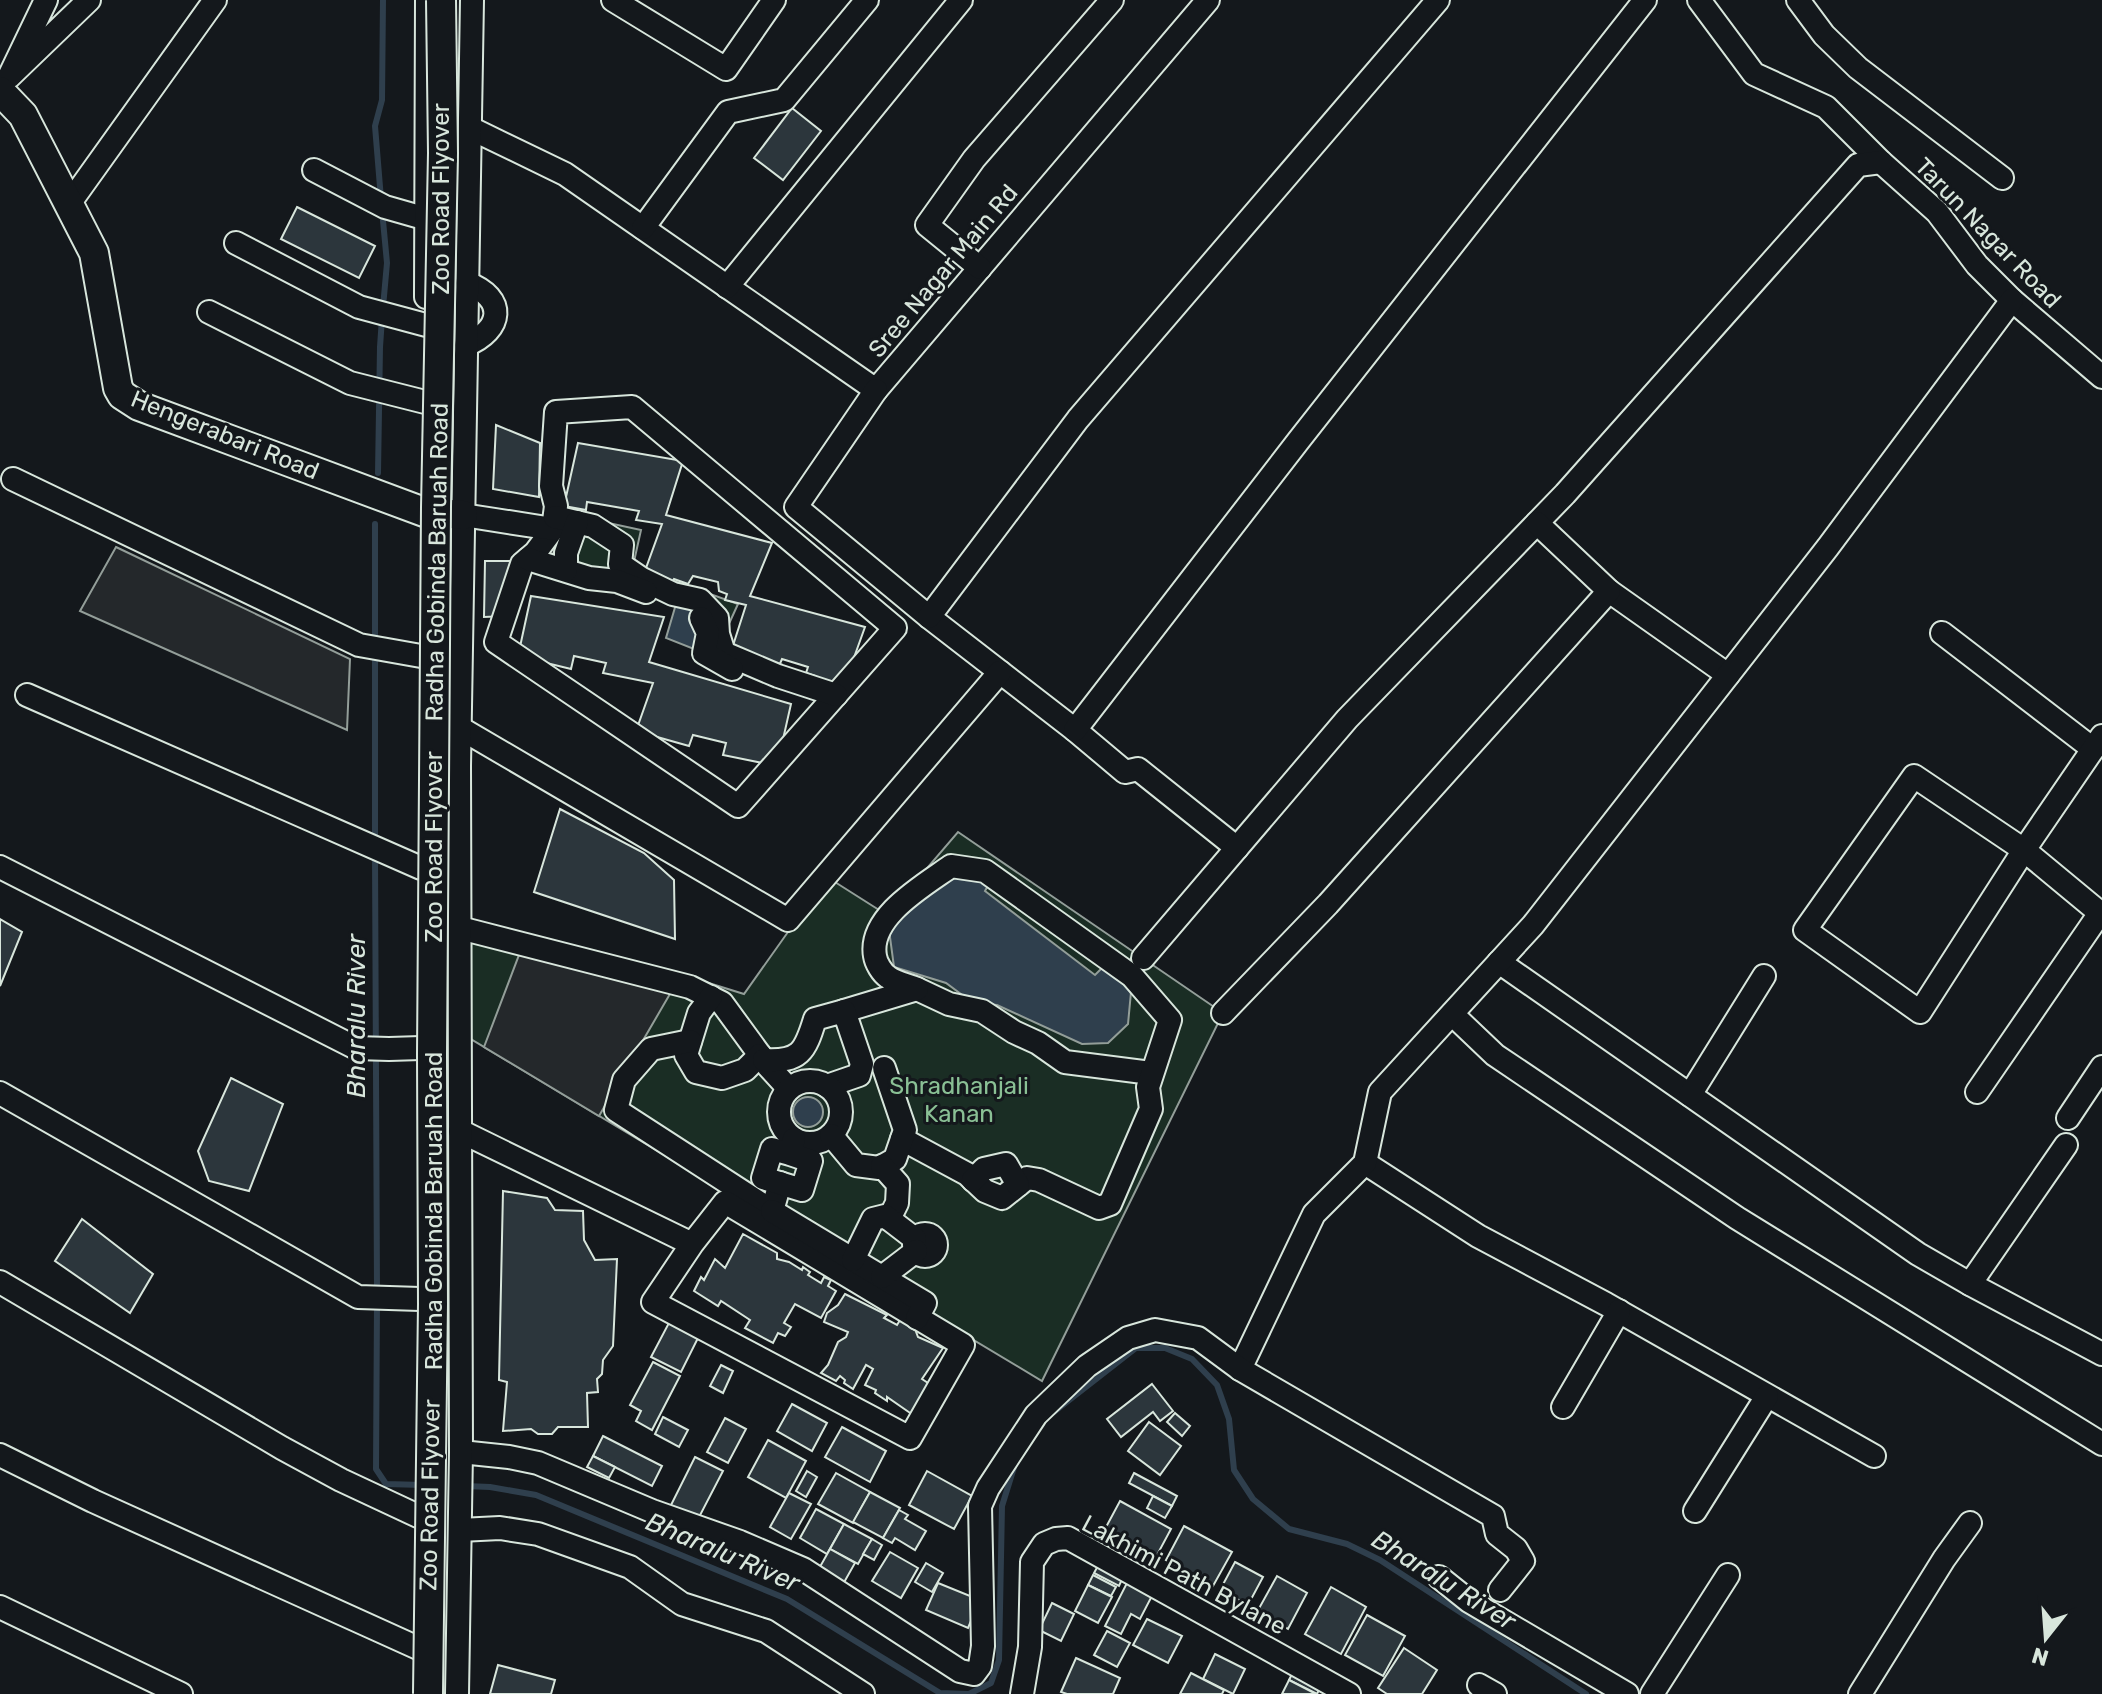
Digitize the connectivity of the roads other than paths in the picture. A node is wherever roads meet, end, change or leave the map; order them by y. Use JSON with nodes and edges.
{"nodes":[{"id":1,"x":46,"y":0,"type":"edge"},
{"id":2,"x":89,"y":0,"type":"edge"},
{"id":3,"x":215,"y":0,"type":"edge"},
{"id":4,"x":427,"y":0,"type":"edge"},
{"id":5,"x":441,"y":0,"type":"edge"},
{"id":6,"x":456,"y":0,"type":"edge"},
{"id":7,"x":472,"y":0,"type":"edge"},
{"id":8,"x":613,"y":0,"type":"edge"},
{"id":9,"x":774,"y":0,"type":"edge"},
{"id":10,"x":867,"y":0,"type":"edge"},
{"id":11,"x":961,"y":0,"type":"edge"},
{"id":12,"x":1112,"y":0,"type":"edge"},
{"id":13,"x":1208,"y":0,"type":"edge"},
{"id":14,"x":1438,"y":0,"type":"edge"},
{"id":15,"x":1645,"y":0,"type":"edge"},
{"id":16,"x":1699,"y":0,"type":"edge"},
{"id":17,"x":1798,"y":0,"type":"edge"},
{"id":18,"x":0,"y":91,"type":"edge"},
{"id":19,"x":470,"y":128,"type":"junction"},
{"id":20,"x":1881,"y":162,"type":"junction"},
{"id":21,"x":314,"y":170,"type":"dead end"},
{"id":22,"x":2002,"y":178,"type":"dead end"},
{"id":23,"x":69,"y":204,"type":"junction"},
{"id":24,"x":427,"y":219,"type":"junction"},
{"id":25,"x":643,"y":228,"type":"junction"},
{"id":26,"x":236,"y":243,"type":"dead end"},
{"id":27,"x":980,"y":268,"type":"junction"},
{"id":28,"x":727,"y":287,"type":"junction"},
{"id":29,"x":2012,"y":300,"type":"junction"},
{"id":30,"x":209,"y":312,"type":"dead end"},
{"id":31,"x":426,"y":325,"type":"junction"},
{"id":32,"x":2102,"y":377,"type":"edge"},
{"id":33,"x":876,"y":390,"type":"junction"},
{"id":34,"x":425,"y":402,"type":"junction"},
{"id":35,"x":13,"y":479,"type":"dead end"},
{"id":36,"x":424,"y":512,"type":"junction"},
{"id":37,"x":463,"y":515,"type":"junction"},
{"id":38,"x":577,"y":522,"type":"junction"},
{"id":39,"x":554,"y":523,"type":"junction"},
{"id":40,"x":1537,"y":523,"type":"junction"},
{"id":41,"x":528,"y":559,"type":"junction"},
{"id":42,"x":566,"y":570,"type":"junction"},
{"id":43,"x":1609,"y":591,"type":"junction"},
{"id":44,"x":929,"y":617,"type":"junction"},
{"id":45,"x":1942,"y":633,"type":"dead end"},
{"id":46,"x":421,"y":656,"type":"junction"},
{"id":47,"x":1000,"y":672,"type":"junction"},
{"id":48,"x":1728,"y":675,"type":"junction"},
{"id":49,"x":27,"y":695,"type":"dead end"},
{"id":50,"x":831,"y":700,"type":"junction"},
{"id":51,"x":460,"y":728,"type":"junction"},
{"id":52,"x":1075,"y":730,"type":"junction"},
{"id":53,"x":2098,"y":742,"type":"edge"},
{"id":54,"x":1237,"y":848,"type":"junction"},
{"id":55,"x":2024,"y":850,"type":"junction"},
{"id":56,"x":0,"y":867,"type":"edge"},
{"id":57,"x":421,"y":868,"type":"junction"},
{"id":58,"x":460,"y":928,"type":"junction"},
{"id":59,"x":1143,"y":958,"type":"dead end"},
{"id":60,"x":1499,"y":962,"type":"junction"},
{"id":61,"x":1764,"y":976,"type":"dead end"},
{"id":62,"x":917,"y":989,"type":"junction"},
{"id":63,"x":711,"y":997,"type":"junction"},
{"id":64,"x":844,"y":1011,"type":"junction"},
{"id":65,"x":1223,"y":1013,"type":"dead end"},
{"id":66,"x":1452,"y":1014,"type":"junction"},
{"id":67,"x":690,"y":1041,"type":"junction"},
{"id":68,"x":421,"y":1048,"type":"junction"},
{"id":69,"x":762,"y":1057,"type":"junction"},
{"id":70,"x":2102,"y":1067,"type":"edge"},
{"id":71,"x":869,"y":1071,"type":"junction"},
{"id":72,"x":1151,"y":1073,"type":"junction"},
{"id":73,"x":827,"y":1086,"type":"junction"},
{"id":74,"x":789,"y":1089,"type":"junction"},
{"id":75,"x":1977,"y":1092,"type":"dead end"},
{"id":76,"x":0,"y":1093,"type":"edge"},
{"id":77,"x":1690,"y":1095,"type":"junction"},
{"id":78,"x":2068,"y":1118,"type":"dead end"},
{"id":79,"x":460,"y":1131,"type":"junction"},
{"id":80,"x":831,"y":1135,"type":"junction"},
{"id":81,"x":902,"y":1139,"type":"junction"},
{"id":82,"x":2066,"y":1145,"type":"dead end"},
{"id":83,"x":792,"y":1147,"type":"junction"},
{"id":84,"x":1365,"y":1163,"type":"junction"},
{"id":85,"x":882,"y":1166,"type":"junction"},
{"id":86,"x":772,"y":1211,"type":"junction"},
{"id":87,"x":889,"y":1219,"type":"junction"},
{"id":88,"x":692,"y":1244,"type":"junction"},
{"id":89,"x":853,"y":1260,"type":"junction"},
{"id":90,"x":882,"y":1277,"type":"junction"},
{"id":91,"x":0,"y":1282,"type":"edge"},
{"id":92,"x":1970,"y":1284,"type":"junction"},
{"id":93,"x":420,"y":1299,"type":"junction"},
{"id":94,"x":1619,"y":1311,"type":"junction"},
{"id":95,"x":917,"y":1318,"type":"junction"},
{"id":96,"x":2102,"y":1354,"type":"edge"},
{"id":97,"x":1240,"y":1369,"type":"junction"},
{"id":98,"x":1767,"y":1396,"type":"junction"},
{"id":99,"x":1563,"y":1407,"type":"dead end"},
{"id":100,"x":2102,"y":1444,"type":"edge"},
{"id":101,"x":0,"y":1455,"type":"edge"},
{"id":102,"x":1874,"y":1456,"type":"dead end"},
{"id":103,"x":461,"y":1457,"type":"junction"},
{"id":104,"x":418,"y":1510,"type":"junction"},
{"id":105,"x":1695,"y":1511,"type":"dead end"},
{"id":106,"x":460,"y":1520,"type":"junction"},
{"id":107,"x":1970,"y":1523,"type":"dead end"},
{"id":108,"x":1728,"y":1575,"type":"dead end"},
{"id":109,"x":1439,"y":1577,"type":"dead end"},
{"id":110,"x":1500,"y":1590,"type":"dead end"},
{"id":111,"x":0,"y":1607,"type":"edge"},
{"id":112,"x":418,"y":1648,"type":"junction"},
{"id":113,"x":181,"y":1694,"type":"edge"},
{"id":114,"x":417,"y":1694,"type":"edge"},
{"id":115,"x":428,"y":1694,"type":"edge"},
{"id":116,"x":443,"y":1694,"type":"edge"},
{"id":117,"x":457,"y":1694,"type":"edge"},
{"id":118,"x":863,"y":1694,"type":"edge"},
{"id":119,"x":1022,"y":1694,"type":"edge"},
{"id":120,"x":1349,"y":1694,"type":"edge"},
{"id":121,"x":1627,"y":1694,"type":"edge"},
{"id":122,"x":1652,"y":1694,"type":"edge"},
{"id":123,"x":1860,"y":1694,"type":"edge"}],
"edges":[{"from":1,"to":2,"type":"street"},
{"from":3,"to":23,"type":"street"},
{"from":4,"to":24,"type":"street","name":"Radha Gobinda Baruah Road"},
{"from":5,"to":115,"type":"main road","name":"Zoo Road Flyover","bridge":true},
{"from":6,"to":116,"type":"main road","name":"Zoo Road Flyover"},
{"from":7,"to":19,"type":"street","name":"Radha Gobinda Baruah Road"},
{"from":8,"to":9,"type":"street"},
{"from":10,"to":25,"type":"street"},
{"from":11,"to":28,"type":"street"},
{"from":12,"to":27,"type":"street"},
{"from":13,"to":27,"type":"street","name":"Sree Nagar Main Rd"},
{"from":14,"to":44,"type":"street"},
{"from":15,"to":52,"type":"street"},
{"from":16,"to":20,"type":"street","name":"Tarun Nagar Road"},
{"from":17,"to":22,"type":"street"},
{"from":18,"to":23,"type":"main road","name":"Hengerabari Road"},
{"from":19,"to":25,"type":"street","name":"Sree Nagar Main Rd"},
{"from":19,"to":37,"type":"street","name":"Radha Gobinda Baruah Road"},
{"from":20,"to":29,"type":"street","name":"Tarun Nagar Road"},
{"from":20,"to":40,"type":"street"},
{"from":21,"to":24,"type":"street"},
{"from":23,"to":36,"type":"main road","name":"Hengerabari Road"},
{"from":24,"to":31,"type":"street","name":"Radha Gobinda Baruah Road"},
{"from":25,"to":28,"type":"street","name":"Sree Nagar Main Rd"},
{"from":26,"to":31,"type":"street"},
{"from":27,"to":33,"type":"street","name":"Sree Nagar Main Rd"},
{"from":28,"to":33,"type":"street","name":"Sree Nagar Main Rd"},
{"from":29,"to":32,"type":"street","name":"Tarun Nagar Road"},
{"from":29,"to":48,"type":"street"},
{"from":30,"to":34,"type":"street"},
{"from":31,"to":34,"type":"street","name":"Radha Gobinda Baruah Road"},
{"from":33,"to":44,"type":"street"},
{"from":34,"to":36,"type":"street","name":"Radha Gobinda Baruah Road"},
{"from":35,"to":46,"type":"street"},
{"from":36,"to":37,"type":"main road","name":"Hengerabari Road"},
{"from":36,"to":46,"type":"street","name":"Radha Gobinda Baruah Road"},
{"from":37,"to":39,"type":"street"},
{"from":37,"to":51,"type":"street","name":"Radha Gobinda Baruah Road"},
{"from":38,"to":39,"type":"street"},
{"from":38,"to":42,"type":"street"},
{"from":38,"to":50,"type":"street"},
{"from":39,"to":41,"type":"street"},
{"from":39,"to":50,"type":"street"},
{"from":40,"to":43,"type":"street"},
{"from":40,"to":54,"type":"street"},
{"from":41,"to":42,"type":"street"},
{"from":41,"to":50,"type":"street"},
{"from":42,"to":50,"type":"street"},
{"from":43,"to":48,"type":"street"},
{"from":43,"to":65,"type":"street"},
{"from":44,"to":47,"type":"street"},
{"from":45,"to":53,"type":"street"},
{"from":46,"to":57,"type":"street","name":"Radha Gobinda Baruah Road"},
{"from":47,"to":51,"type":"street"},
{"from":47,"to":52,"type":"street"},
{"from":48,"to":60,"type":"street"},
{"from":49,"to":57,"type":"street"},
{"from":51,"to":58,"type":"street","name":"Radha Gobinda Baruah Road"},
{"from":52,"to":54,"type":"street"},
{"from":53,"to":55,"type":"street"},
{"from":54,"to":59,"type":"street"},
{"from":55,"to":55,"type":"street"},
{"from":55,"to":75,"type":"street"},
{"from":56,"to":68,"type":"street"},
{"from":57,"to":68,"type":"street","name":"Radha Gobinda Baruah Road"},
{"from":58,"to":63,"type":"street"},
{"from":58,"to":79,"type":"street","name":"Radha Gobinda Baruah Road"},
{"from":60,"to":66,"type":"street"},
{"from":60,"to":77,"type":"street"},
{"from":61,"to":77,"type":"street"},
{"from":62,"to":64,"type":"street"},
{"from":62,"to":72,"type":"street"},
{"from":62,"to":72,"type":"street"},
{"from":63,"to":67,"type":"street"},
{"from":63,"to":69,"type":"street"},
{"from":64,"to":69,"type":"street"},
{"from":64,"to":71,"type":"street"},
{"from":66,"to":84,"type":"street"},
{"from":66,"to":100,"type":"street"},
{"from":67,"to":69,"type":"street"},
{"from":67,"to":86,"type":"street"},
{"from":68,"to":93,"type":"street","name":"Radha Gobinda Baruah Road"},
{"from":69,"to":74,"type":"street"},
{"from":70,"to":78,"type":"street"},
{"from":71,"to":73,"type":"street"},
{"from":71,"to":81,"type":"street"},
{"from":72,"to":81,"type":"street"},
{"from":73,"to":74,"type":"street"},
{"from":73,"to":80,"type":"street"},
{"from":74,"to":83,"type":"street"},
{"from":76,"to":93,"type":"street"},
{"from":77,"to":92,"type":"street"},
{"from":79,"to":88,"type":"street"},
{"from":79,"to":103,"type":"street","name":"Radha Gobinda Baruah Road"},
{"from":80,"to":83,"type":"street"},
{"from":80,"to":85,"type":"street"},
{"from":81,"to":85,"type":"street"},
{"from":82,"to":92,"type":"street"},
{"from":83,"to":86,"type":"street"},
{"from":84,"to":94,"type":"street"},
{"from":84,"to":97,"type":"street"},
{"from":85,"to":87,"type":"street"},
{"from":86,"to":89,"type":"street"},
{"from":87,"to":89,"type":"street"},
{"from":87,"to":90,"type":"street"},
{"from":88,"to":95,"type":"street"},
{"from":88,"to":95,"type":"street"},
{"from":89,"to":90,"type":"street"},
{"from":90,"to":95,"type":"street"},
{"from":91,"to":104,"type":"street"},
{"from":92,"to":96,"type":"street"},
{"from":93,"to":104,"type":"street","name":"Radha Gobinda Baruah Road"},
{"from":94,"to":98,"type":"street"},
{"from":94,"to":99,"type":"street"},
{"from":97,"to":103,"type":"street"},
{"from":97,"to":110,"type":"street"},
{"from":98,"to":102,"type":"street"},
{"from":98,"to":105,"type":"street"},
{"from":101,"to":112,"type":"street"},
{"from":103,"to":106,"type":"street","name":"Radha Gobinda Baruah Road"},
{"from":104,"to":112,"type":"street","name":"Radha Gobinda Baruah Road"},
{"from":106,"to":117,"type":"street","name":"Radha Gobinda Baruah Road"},
{"from":106,"to":118,"type":"street"},
{"from":107,"to":123,"type":"street"},
{"from":108,"to":122,"type":"street"},
{"from":109,"to":121,"type":"street"},
{"from":111,"to":113,"type":"street"},
{"from":112,"to":114,"type":"street","name":"Radha Gobinda Baruah Road"},
{"from":119,"to":120,"type":"street","name":"Lakhimi Path Bylane"}]}
